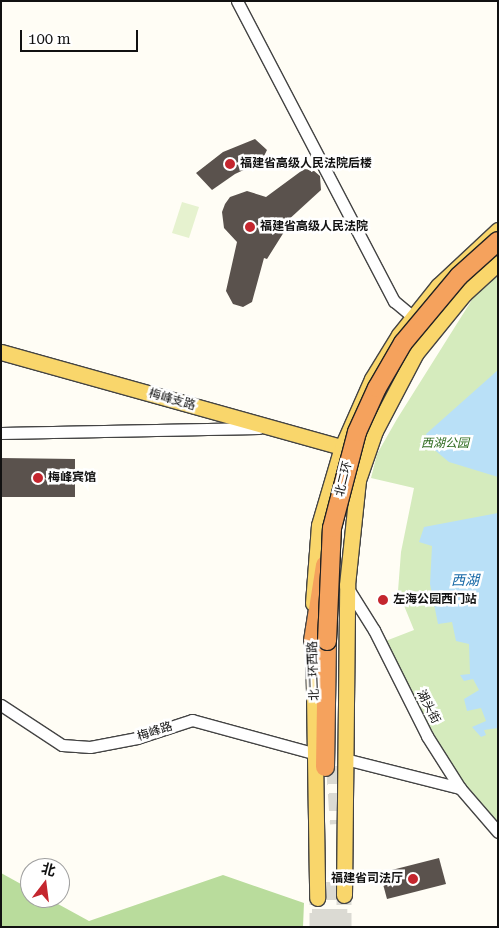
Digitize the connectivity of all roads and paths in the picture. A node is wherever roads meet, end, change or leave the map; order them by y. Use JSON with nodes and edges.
{"nodes":[{"id":1,"x":237,"y":1,"type":"edge"},
{"id":2,"x":498,"y":230,"type":"edge"},
{"id":3,"x":498,"y":241,"type":"edge"},
{"id":4,"x":498,"y":252,"type":"edge"},
{"id":5,"x":498,"y":263,"type":"edge"},
{"id":6,"x":413,"y":317,"type":"junction"},
{"id":7,"x":1,"y":352,"type":"edge"},
{"id":8,"x":273,"y":428,"type":"junction"},
{"id":9,"x":1,"y":433,"type":"edge"},
{"id":10,"x":342,"y":448,"type":"junction"},
{"id":11,"x":366,"y":455,"type":"junction"},
{"id":12,"x":332,"y":528,"type":"junction"},
{"id":13,"x":346,"y":585,"type":"junction"},
{"id":14,"x":325,"y":641,"type":"junction"},
{"id":15,"x":1,"y":705,"type":"edge"},
{"id":16,"x":330,"y":762,"type":"junction"},
{"id":17,"x":460,"y":788,"type":"junction"},
{"id":18,"x":498,"y":832,"type":"edge"},
{"id":19,"x":318,"y":866,"type":"junction"},
{"id":20,"x":344,"y":867,"type":"junction"},
{"id":21,"x":344,"y":895,"type":"tunnel mouth"},
{"id":22,"x":317,"y":898,"type":"tunnel mouth"}],
"edges":[{"from":1,"to":6,"type":"street"},
{"from":2,"to":6,"type":"main road","name":"北二环西路"},
{"from":3,"to":12,"type":"highway","name":"北二环","bridge":true},
{"from":4,"to":14,"type":"highway","name":"北二环"},
{"from":5,"to":11,"type":"main road"},
{"from":6,"to":10,"type":"main road","name":"北二环西路"},
{"from":7,"to":8,"type":"main road","name":"梅峰支路"},
{"from":8,"to":9,"type":"street"},
{"from":8,"to":10,"type":"main road","name":"梅峰支路"},
{"from":10,"to":11,"type":"main road"},
{"from":10,"to":14,"type":"main road","name":"北二环西路"},
{"from":11,"to":13,"type":"main road"},
{"from":12,"to":14,"type":"highway","name":"北二环","bridge":true},
{"from":12,"to":14,"type":"highway","bridge":true},
{"from":13,"to":16,"type":"main road"},
{"from":13,"to":17,"type":"street","name":"湖头街"},
{"from":14,"to":16,"type":"highway","name":"北二环"},
{"from":15,"to":16,"type":"street","name":"梅峰路"},
{"from":16,"to":17,"type":"street","name":"梅峰路"},
{"from":16,"to":19,"type":"main road"},
{"from":16,"to":20,"type":"main road"},
{"from":17,"to":18,"type":"street","name":"湖头街"},
{"from":19,"to":20,"type":"main road"},
{"from":19,"to":22,"type":"main road"},
{"from":20,"to":21,"type":"main road"}]}
